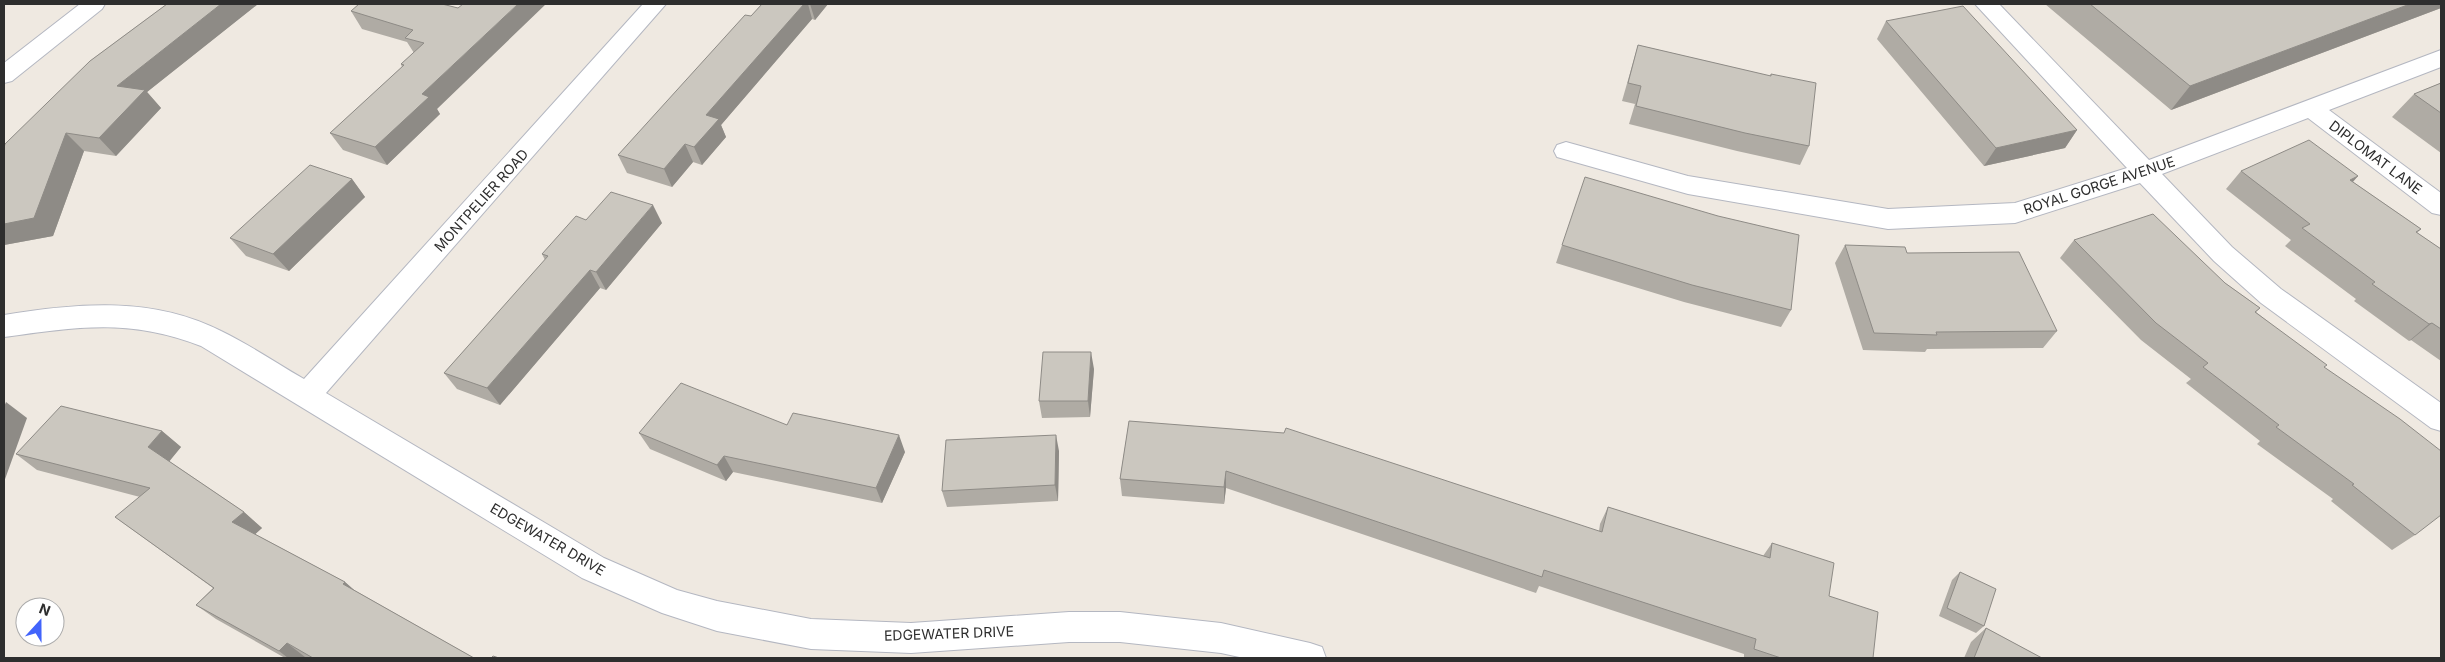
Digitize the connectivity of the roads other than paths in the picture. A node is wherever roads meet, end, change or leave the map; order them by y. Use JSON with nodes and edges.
{"nodes":[{"id":1,"x":94,"y":4,"type":"edge"},
{"id":2,"x":655,"y":4,"type":"edge"},
{"id":3,"x":1986,"y":4,"type":"edge"},
{"id":4,"x":2441,"y":58,"type":"edge"},
{"id":5,"x":4,"y":75,"type":"edge"},
{"id":6,"x":2312,"y":109,"type":"junction"},
{"id":7,"x":1566,"y":151,"type":"dead end"},
{"id":8,"x":2144,"y":172,"type":"junction"},
{"id":9,"x":2441,"y":206,"type":"edge"},
{"id":10,"x":4,"y":326,"type":"edge"},
{"id":11,"x":306,"y":395,"type":"junction"},
{"id":12,"x":2441,"y":419,"type":"edge"},
{"id":13,"x":1310,"y":658,"type":"edge"}],
"edges":[{"from":1,"to":5,"type":"street"},
{"from":2,"to":11,"type":"street","name":"MONTPELIER ROAD"},
{"from":3,"to":8,"type":"street"},
{"from":4,"to":6,"type":"street","name":"ROYAL GORGE AVENUE"},
{"from":6,"to":8,"type":"street","name":"ROYAL GORGE AVENUE"},
{"from":6,"to":9,"type":"street","name":"DIPLOMAT LANE"},
{"from":7,"to":8,"type":"street","name":"ROYAL GORGE AVENUE"},
{"from":8,"to":12,"type":"street"},
{"from":10,"to":11,"type":"street","name":"EDGEWATER DRIVE"},
{"from":11,"to":13,"type":"street","name":"EDGEWATER DRIVE"}]}
